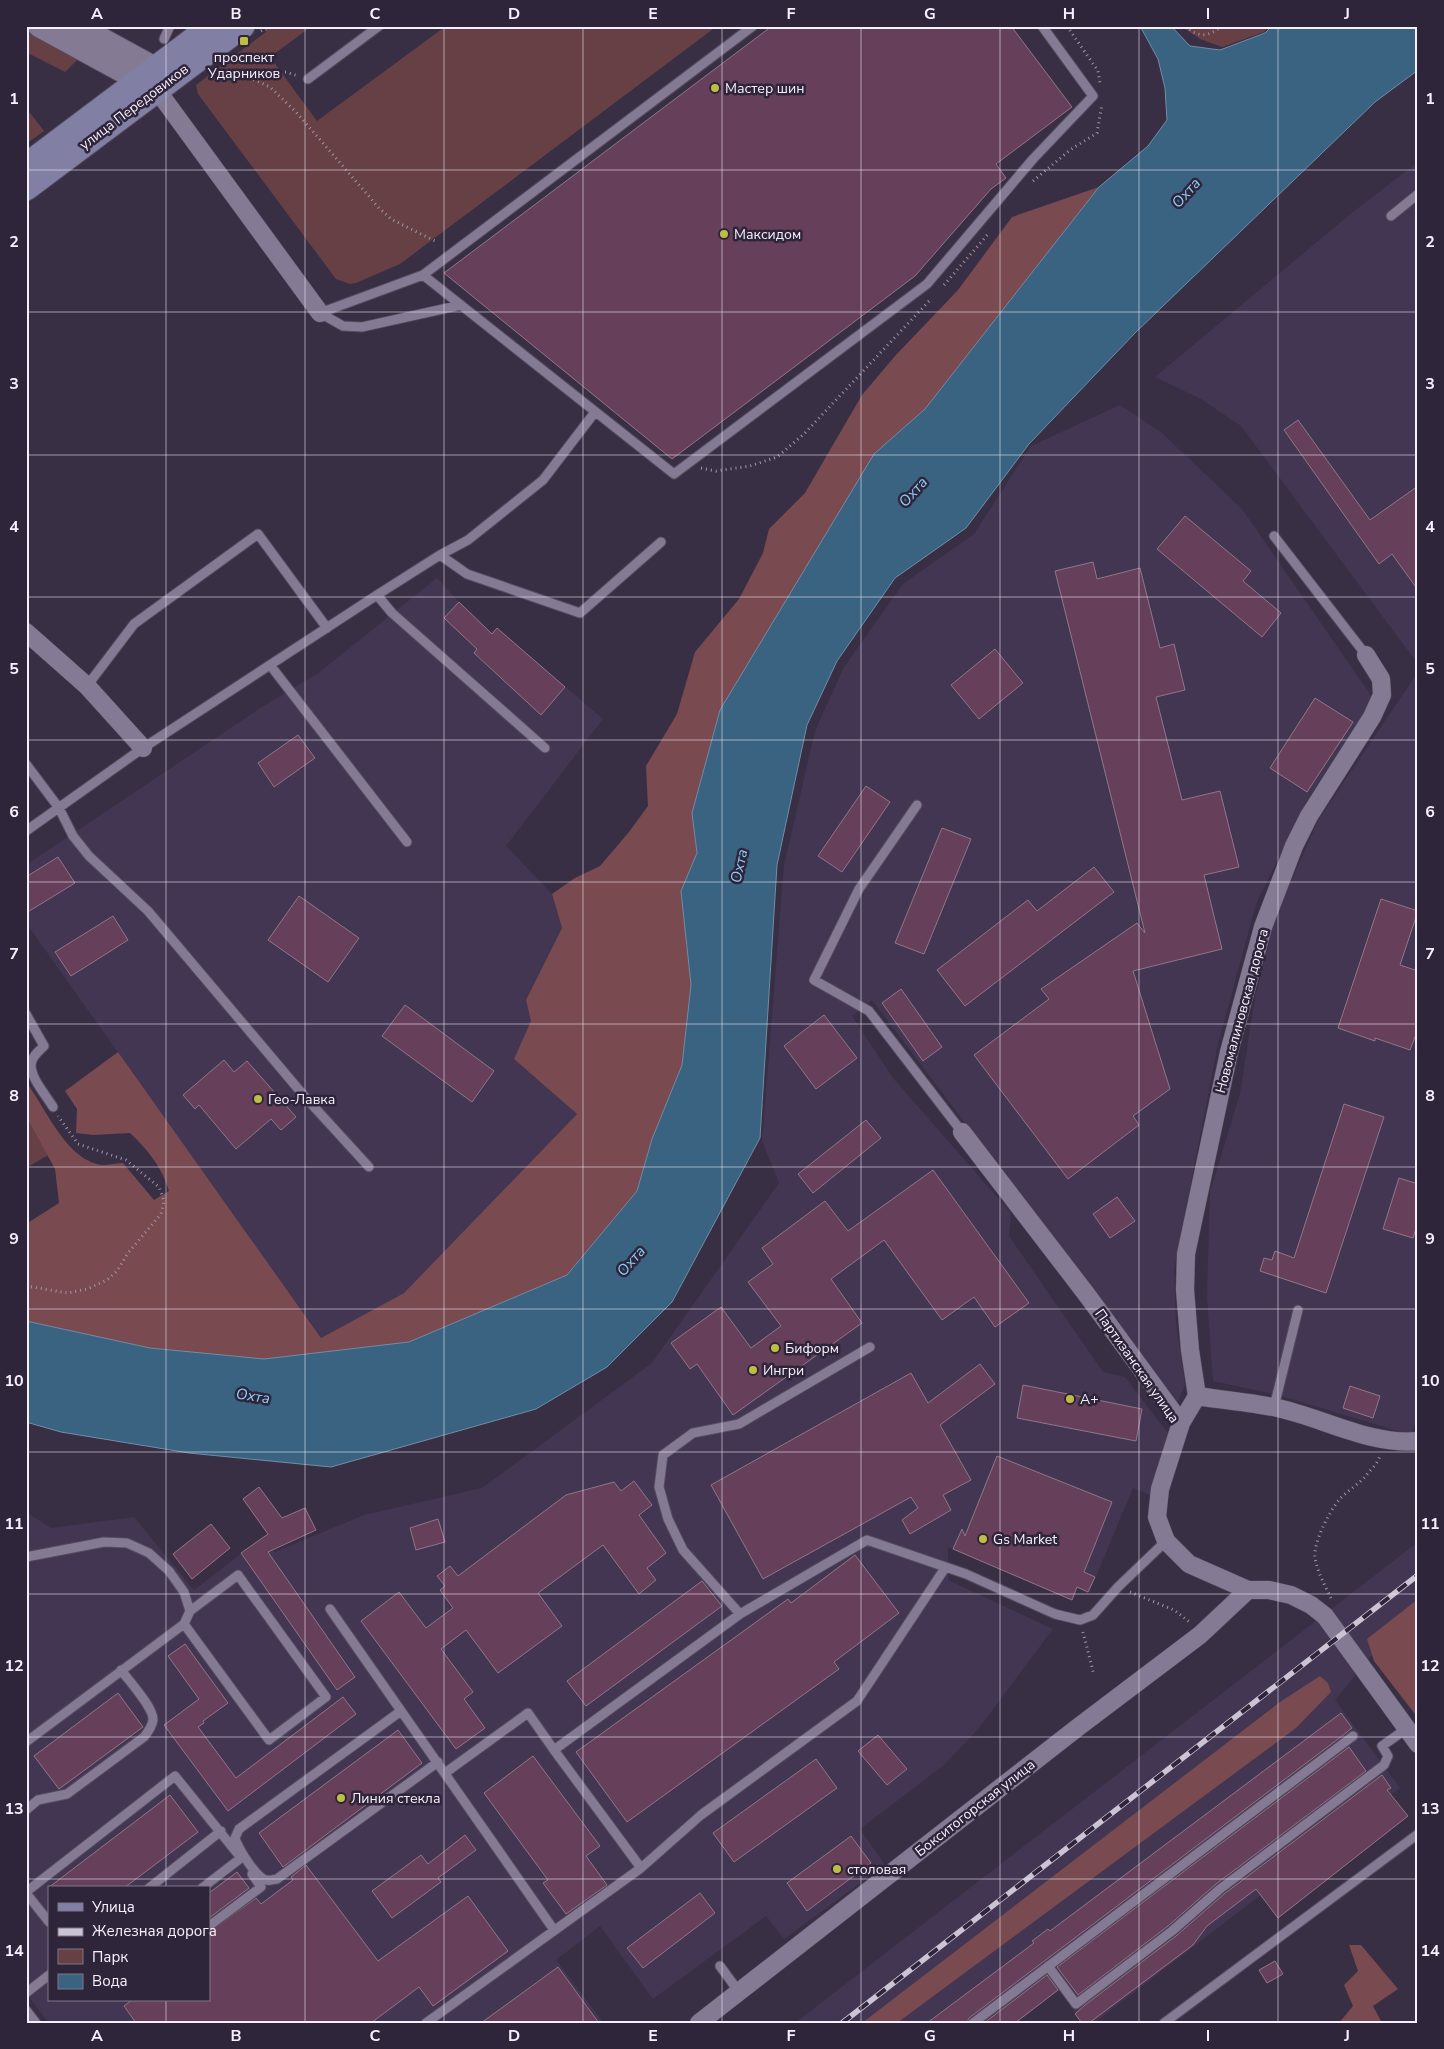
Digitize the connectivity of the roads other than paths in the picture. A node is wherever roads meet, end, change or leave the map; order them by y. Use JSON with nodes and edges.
{"nodes":[{"id":1,"x":39,"y":26,"type":"edge"},
{"id":2,"x":78,"y":26,"type":"edge"},
{"id":3,"x":170,"y":26,"type":"edge"},
{"id":4,"x":212,"y":26,"type":"edge"},
{"id":5,"x":379,"y":26,"type":"edge"},
{"id":6,"x":753,"y":26,"type":"edge"},
{"id":7,"x":1042,"y":26,"type":"edge"},
{"id":8,"x":252,"y":29,"type":"edge"},
{"id":9,"x":164,"y":39,"type":"dead end"},
{"id":10,"x":308,"y":79,"type":"road end"},
{"id":11,"x":150,"y":80,"type":"junction"},
{"id":12,"x":26,"y":166,"type":"edge"},
{"id":13,"x":26,"y":188,"type":"edge"},
{"id":14,"x":1418,"y":194,"type":"edge"},
{"id":15,"x":1391,"y":216,"type":"dead end"},
{"id":16,"x":423,"y":275,"type":"junction"},
{"id":17,"x":461,"y":305,"type":"junction"},
{"id":18,"x":320,"y":312,"type":"junction"},
{"id":19,"x":595,"y":412,"type":"junction"},
{"id":20,"x":1274,"y":536,"type":"dead end"},
{"id":21,"x":661,"y":542,"type":"dead end"},
{"id":22,"x":440,"y":555,"type":"junction"},
{"id":23,"x":377,"y":595,"type":"junction"},
{"id":24,"x":327,"y":628,"type":"junction"},
{"id":25,"x":27,"y":634,"type":"edge"},
{"id":26,"x":1366,"y":655,"type":"joint"},
{"id":27,"x":270,"y":665,"type":"junction"},
{"id":28,"x":87,"y":686,"type":"junction"},
{"id":29,"x":143,"y":748,"type":"junction"},
{"id":30,"x":545,"y":748,"type":"dead end"},
{"id":31,"x":26,"y":764,"type":"edge"},
{"id":32,"x":917,"y":805,"type":"dead end"},
{"id":33,"x":59,"y":808,"type":"junction"},
{"id":34,"x":26,"y":831,"type":"edge"},
{"id":35,"x":407,"y":842,"type":"dead end"},
{"id":36,"x":26,"y":1014,"type":"edge"},
{"id":37,"x":53,"y":1107,"type":"road end"},
{"id":38,"x":962,"y":1132,"type":"joint"},
{"id":39,"x":369,"y":1167,"type":"dead end"},
{"id":40,"x":1298,"y":1310,"type":"dead end"},
{"id":41,"x":870,"y":1347,"type":"dead end"},
{"id":42,"x":1197,"y":1396,"type":"junction"},
{"id":43,"x":1274,"y":1407,"type":"junction"},
{"id":44,"x":1181,"y":1423,"type":"junction"},
{"id":45,"x":1418,"y":1441,"type":"edge"},
{"id":46,"x":1166,"y":1541,"type":"junction"},
{"id":47,"x":26,"y":1557,"type":"edge"},
{"id":48,"x":945,"y":1568,"type":"junction"},
{"id":49,"x":1248,"y":1590,"type":"junction"},
{"id":50,"x":330,"y":1610,"type":"dead end"},
{"id":51,"x":190,"y":1611,"type":"junction"},
{"id":52,"x":740,"y":1614,"type":"junction"},
{"id":53,"x":184,"y":1624,"type":"junction"},
{"id":54,"x":121,"y":1670,"type":"junction"},
{"id":55,"x":401,"y":1710,"type":"junction"},
{"id":56,"x":1406,"y":1729,"type":"junction"},
{"id":57,"x":1354,"y":1736,"type":"dead end"},
{"id":58,"x":26,"y":1742,"type":"edge"},
{"id":59,"x":1418,"y":1744,"type":"edge"},
{"id":60,"x":554,"y":1750,"type":"junction"},
{"id":61,"x":438,"y":1762,"type":"junction"},
{"id":62,"x":445,"y":1773,"type":"junction"},
{"id":63,"x":26,"y":1810,"type":"edge"},
{"id":64,"x":221,"y":1832,"type":"junction"},
{"id":65,"x":1418,"y":1834,"type":"edge"},
{"id":66,"x":241,"y":1858,"type":"junction"},
{"id":67,"x":642,"y":1868,"type":"junction"},
{"id":68,"x":152,"y":1886,"type":"edge"},
{"id":69,"x":205,"y":1886,"type":"edge"},
{"id":70,"x":26,"y":1893,"type":"edge"},
{"id":71,"x":48,"y":1921,"type":"edge"},
{"id":72,"x":210,"y":1925,"type":"edge"},
{"id":73,"x":554,"y":1930,"type":"junction"},
{"id":74,"x":720,"y":1966,"type":"dead end"},
{"id":75,"x":1048,"y":1966,"type":"junction"},
{"id":76,"x":48,"y":1976,"type":"edge"},
{"id":77,"x":739,"y":1992,"type":"junction"},
{"id":78,"x":26,"y":1993,"type":"edge"},
{"id":79,"x":26,"y":2010,"type":"edge"},
{"id":80,"x":36,"y":2023,"type":"edge"},
{"id":81,"x":426,"y":2023,"type":"edge"},
{"id":82,"x":699,"y":2023,"type":"edge"},
{"id":83,"x":973,"y":2023,"type":"edge"},
{"id":84,"x":1164,"y":2023,"type":"edge"}],
"edges":[{"from":1,"to":11,"type":"street"},
{"from":2,"to":11,"type":"street"},
{"from":3,"to":9,"type":"lane"},
{"from":4,"to":11,"type":"main road","name":"улица Передовиков"},
{"from":5,"to":10,"type":"lane"},
{"from":6,"to":16,"type":"lane"},
{"from":7,"to":19,"type":"lane"},
{"from":8,"to":11,"type":"main road","name":"улица Передовиков"},
{"from":11,"to":12,"type":"main road","name":"улица Передовиков"},
{"from":11,"to":13,"type":"main road","name":"улица Передовиков"},
{"from":11,"to":18,"type":"street"},
{"from":14,"to":15,"type":"lane"},
{"from":16,"to":17,"type":"lane"},
{"from":16,"to":18,"type":"lane"},
{"from":17,"to":18,"type":"lane"},
{"from":17,"to":19,"type":"lane"},
{"from":19,"to":22,"type":"lane"},
{"from":20,"to":26,"type":"lane"},
{"from":21,"to":22,"type":"lane"},
{"from":22,"to":23,"type":"lane"},
{"from":23,"to":24,"type":"lane"},
{"from":23,"to":30,"type":"lane"},
{"from":24,"to":27,"type":"lane"},
{"from":24,"to":28,"type":"lane"},
{"from":25,"to":28,"type":"street"},
{"from":26,"to":42,"type":"street","name":"Новомалиновская дорога"},
{"from":27,"to":29,"type":"lane"},
{"from":27,"to":35,"type":"lane"},
{"from":28,"to":29,"type":"street"},
{"from":29,"to":33,"type":"lane"},
{"from":31,"to":33,"type":"lane"},
{"from":32,"to":38,"type":"lane"},
{"from":33,"to":34,"type":"lane"},
{"from":33,"to":39,"type":"lane"},
{"from":36,"to":37,"type":"lane"},
{"from":38,"to":44,"type":"street","name":"Партизанская улица"},
{"from":40,"to":43,"type":"lane"},
{"from":41,"to":52,"type":"lane"},
{"from":42,"to":43,"type":"street"},
{"from":42,"to":44,"type":"street"},
{"from":43,"to":45,"type":"street"},
{"from":44,"to":46,"type":"street","name":"Партизанская улица"},
{"from":46,"to":48,"type":"lane"},
{"from":46,"to":49,"type":"street","name":"Партизанская улица"},
{"from":47,"to":51,"type":"lane"},
{"from":48,"to":52,"type":"lane"},
{"from":48,"to":67,"type":"lane"},
{"from":49,"to":56,"type":"street","name":"Партизанская улица"},
{"from":49,"to":77,"type":"street","name":"Бокситогорская улица"},
{"from":50,"to":55,"type":"lane"},
{"from":51,"to":53,"type":"lane"},
{"from":51,"to":53,"type":"lane"},
{"from":52,"to":60,"type":"lane"},
{"from":53,"to":54,"type":"lane"},
{"from":54,"to":58,"type":"lane"},
{"from":54,"to":63,"type":"lane"},
{"from":55,"to":61,"type":"lane"},
{"from":55,"to":61,"type":"lane"},
{"from":56,"to":59,"type":"street","name":"Партизанская улица"},
{"from":56,"to":75,"type":"lane"},
{"from":57,"to":75,"type":"lane"},
{"from":60,"to":62,"type":"lane"},
{"from":60,"to":67,"type":"lane"},
{"from":61,"to":62,"type":"lane"},
{"from":62,"to":73,"type":"lane"},
{"from":64,"to":66,"type":"lane"},
{"from":64,"to":68,"type":"lane"},
{"from":64,"to":70,"type":"lane"},
{"from":65,"to":84,"type":"lane"},
{"from":66,"to":69,"type":"lane"},
{"from":66,"to":72,"type":"lane"},
{"from":67,"to":73,"type":"lane"},
{"from":70,"to":71,"type":"lane"},
{"from":73,"to":81,"type":"lane"},
{"from":74,"to":77,"type":"lane"},
{"from":75,"to":83,"type":"lane"},
{"from":76,"to":78,"type":"lane"},
{"from":77,"to":82,"type":"street","name":"Бокситогорская улица"},
{"from":79,"to":80,"type":"lane"}]}
